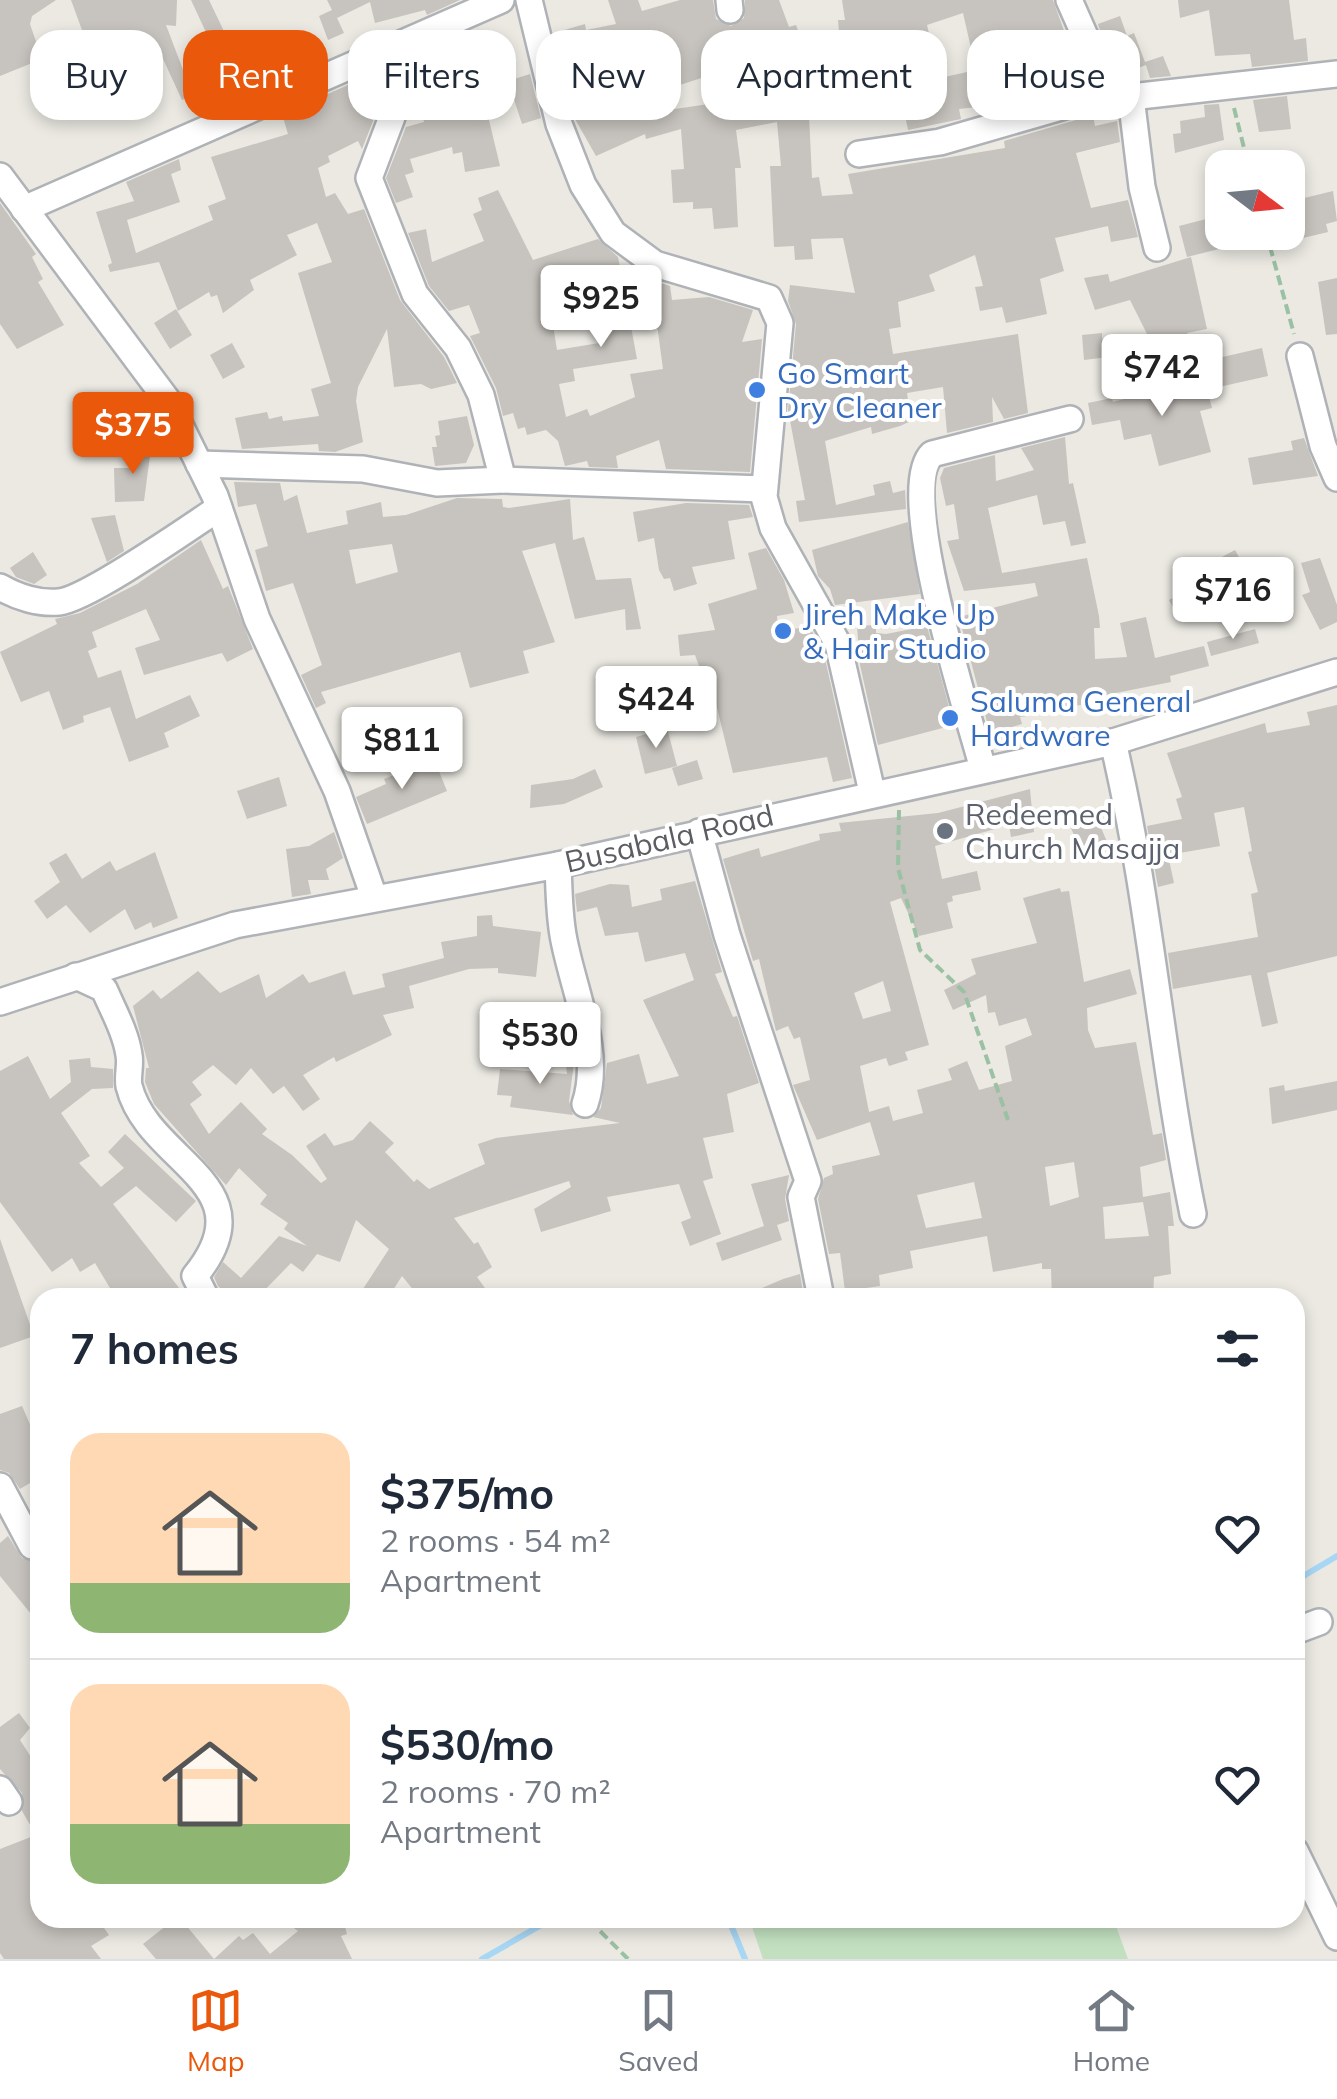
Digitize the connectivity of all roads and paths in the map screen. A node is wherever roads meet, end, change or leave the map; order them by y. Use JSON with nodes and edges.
{"nodes":[{"id":1,"x":501,"y":0,"type":"edge"},
{"id":2,"x":529,"y":0,"type":"edge"},
{"id":3,"x":1068,"y":0,"type":"edge"},
{"id":4,"x":433,"y":30,"type":"edge"},
{"id":5,"x":1081,"y":30,"type":"edge"},
{"id":6,"x":348,"y":67,"type":"edge"},
{"id":7,"x":1337,"y":74,"type":"edge"},
{"id":8,"x":1228,"y":84,"type":"junction"},
{"id":9,"x":1140,"y":93,"type":"edge"},
{"id":10,"x":391,"y":120,"type":"edge"},
{"id":11,"x":1025,"y":120,"type":"edge"},
{"id":12,"x":1127,"y":120,"type":"edge"},
{"id":13,"x":1244,"y":150,"type":"edge"},
{"id":14,"x":859,"y":154,"type":"dead end"},
{"id":15,"x":2,"y":182,"type":"edge"},
{"id":16,"x":24,"y":210,"type":"junction"},
{"id":17,"x":1157,"y":248,"type":"dead end"},
{"id":18,"x":1271,"y":250,"type":"edge"},
{"id":19,"x":1300,"y":356,"type":"joint"},
{"id":20,"x":1070,"y":419,"type":"dead end"},
{"id":21,"x":200,"y":464,"type":"junction"},
{"id":22,"x":1337,"y":478,"type":"edge"},
{"id":23,"x":503,"y":480,"type":"junction"},
{"id":24,"x":764,"y":489,"type":"junction"},
{"id":25,"x":219,"y":508,"type":"junction"},
{"id":26,"x":0,"y":587,"type":"edge"},
{"id":27,"x":1337,"y":672,"type":"edge"},
{"id":28,"x":1113,"y":742,"type":"junction"},
{"id":29,"x":983,"y":769,"type":"junction"},
{"id":30,"x":900,"y":786,"type":"junction"},
{"id":31,"x":872,"y":792,"type":"junction"},
{"id":32,"x":700,"y":832,"type":"junction"},
{"id":33,"x":558,"y":864,"type":"junction"},
{"id":34,"x":374,"y":897,"type":"junction"},
{"id":35,"x":76,"y":976,"type":"junction"},
{"id":36,"x":0,"y":1002,"type":"edge"},
{"id":37,"x":585,"y":1104,"type":"dead end"},
{"id":38,"x":1008,"y":1120,"type":"dead end"},
{"id":39,"x":1193,"y":1214,"type":"dead end"},
{"id":40,"x":201,"y":1288,"type":"edge"},
{"id":41,"x":819,"y":1288,"type":"edge"},
{"id":42,"x":0,"y":1486,"type":"edge"},
{"id":43,"x":30,"y":1542,"type":"edge"},
{"id":44,"x":1305,"y":1871,"type":"edge"},
{"id":45,"x":597,"y":1928,"type":"edge"},
{"id":46,"x":1337,"y":1936,"type":"edge"},
{"id":47,"x":628,"y":1959,"type":"edge"}],
"edges":[{"from":1,"to":4,"type":"street"},
{"from":2,"to":24,"type":"street"},
{"from":3,"to":5,"type":"street"},
{"from":6,"to":16,"type":"street"},
{"from":7,"to":8,"type":"street"},
{"from":8,"to":9,"type":"street"},
{"from":8,"to":13,"type":"path"},
{"from":10,"to":23,"type":"street"},
{"from":11,"to":14,"type":"street"},
{"from":12,"to":17,"type":"street"},
{"from":15,"to":16,"type":"street"},
{"from":16,"to":21,"type":"street"},
{"from":18,"to":19,"type":"path"},
{"from":19,"to":22,"type":"street"},
{"from":20,"to":29,"type":"street"},
{"from":21,"to":23,"type":"street"},
{"from":21,"to":25,"type":"street"},
{"from":23,"to":24,"type":"street"},
{"from":24,"to":31,"type":"street"},
{"from":25,"to":26,"type":"street"},
{"from":25,"to":34,"type":"street"},
{"from":27,"to":28,"type":"street","name":"Busabala Road"},
{"from":28,"to":29,"type":"street","name":"Busabala Road"},
{"from":28,"to":39,"type":"street"},
{"from":29,"to":30,"type":"street","name":"Busabala Road"},
{"from":30,"to":31,"type":"street","name":"Busabala Road"},
{"from":30,"to":38,"type":"path"},
{"from":31,"to":32,"type":"street","name":"Busabala Road"},
{"from":32,"to":33,"type":"street","name":"Busabala Road"},
{"from":32,"to":41,"type":"street"},
{"from":33,"to":34,"type":"street","name":"Busabala Road"},
{"from":33,"to":37,"type":"street"},
{"from":34,"to":35,"type":"street","name":"Busabala Road"},
{"from":35,"to":36,"type":"street","name":"Busabala Road"},
{"from":35,"to":40,"type":"street"},
{"from":42,"to":43,"type":"street"},
{"from":44,"to":46,"type":"street"},
{"from":45,"to":47,"type":"path"}]}
